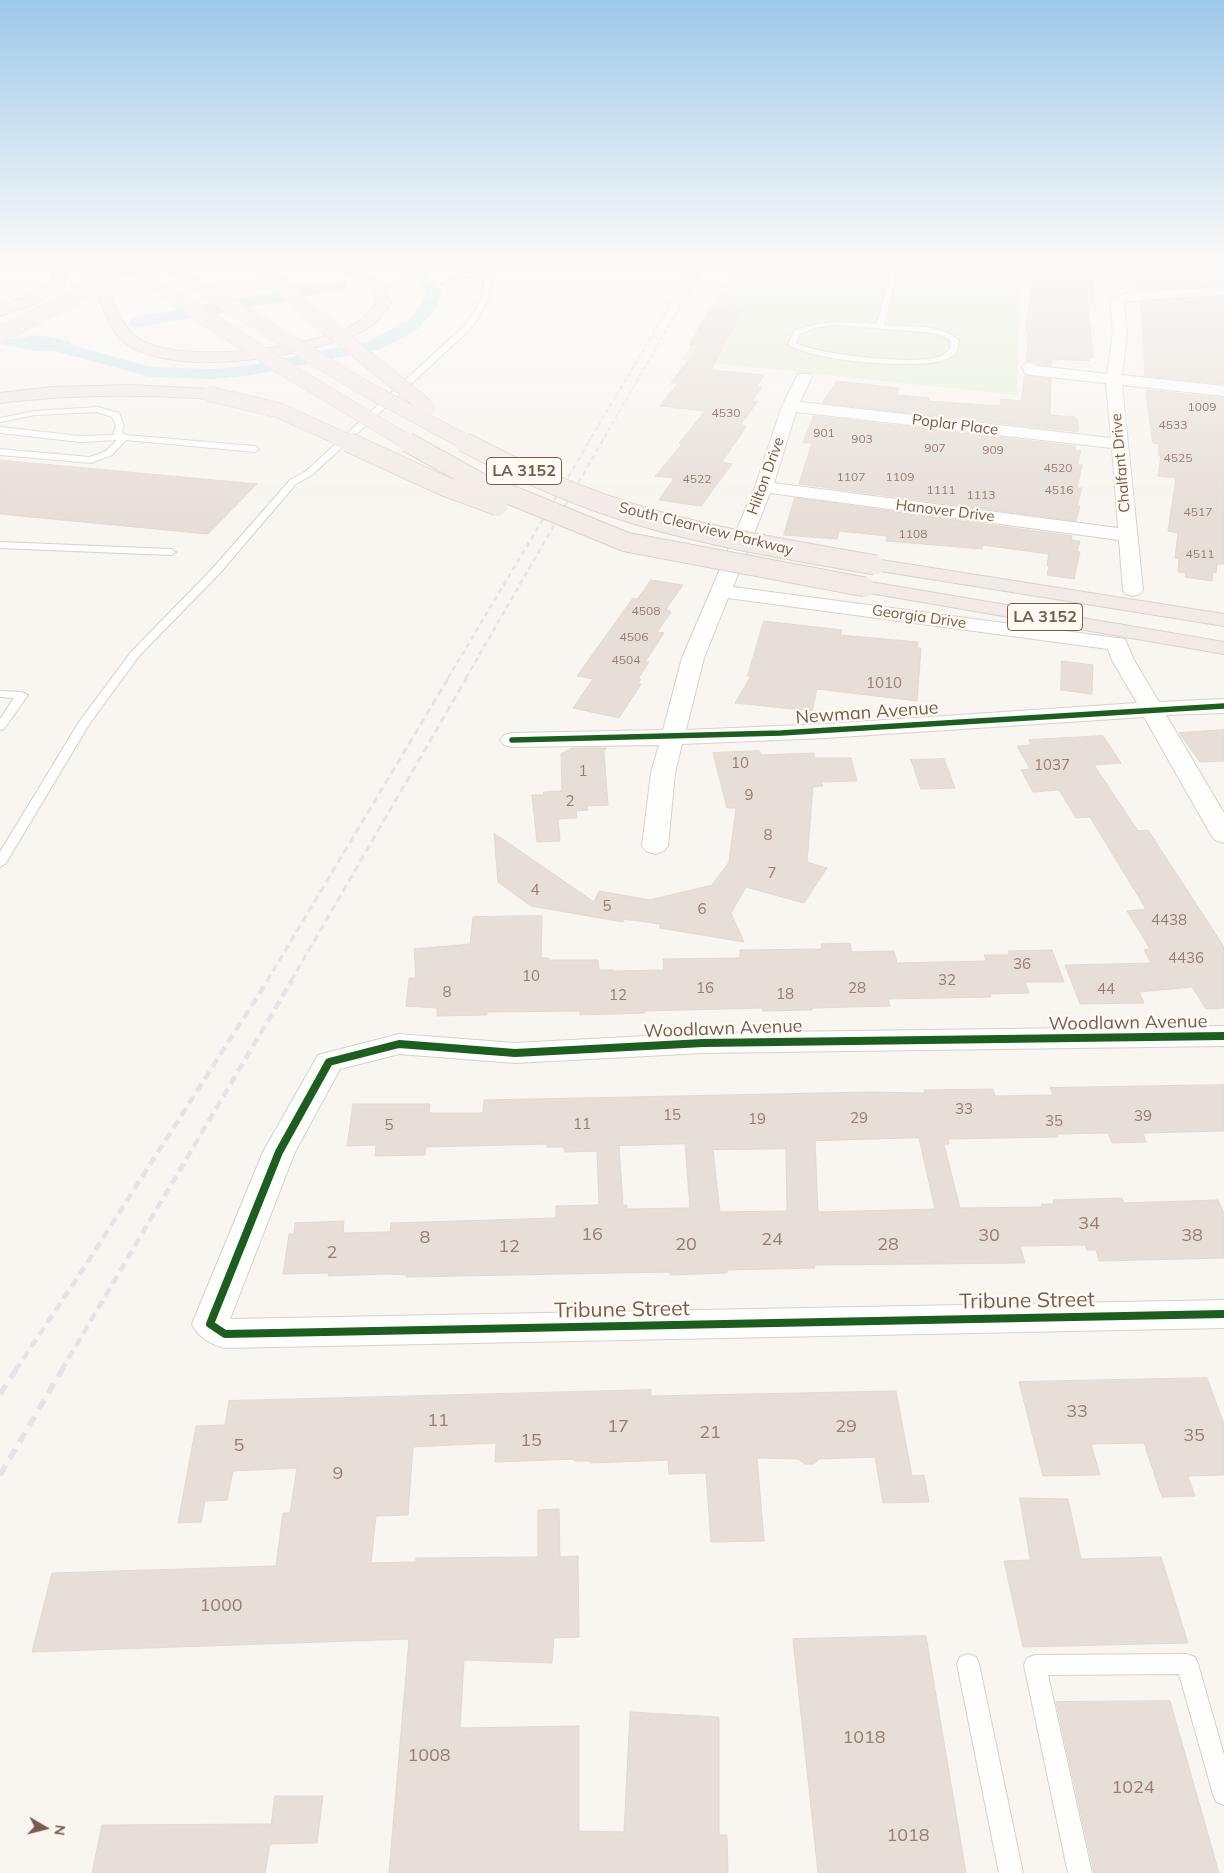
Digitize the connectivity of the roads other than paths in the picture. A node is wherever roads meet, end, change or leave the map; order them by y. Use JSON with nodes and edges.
{"nodes":[{"id":1,"x":148,"y":347,"type":"edge"},
{"id":2,"x":252,"y":347,"type":"edge"},
{"id":3,"x":295,"y":347,"type":"edge"},
{"id":4,"x":296,"y":347,"type":"edge"},
{"id":5,"x":352,"y":347,"type":"edge"},
{"id":6,"x":445,"y":347,"type":"edge"},
{"id":7,"x":795,"y":347,"type":"edge"},
{"id":8,"x":954,"y":347,"type":"edge"},
{"id":9,"x":1118,"y":347,"type":"edge"},
{"id":10,"x":1114,"y":376,"type":"junction"},
{"id":11,"x":804,"y":377,"type":"dead end"},
{"id":12,"x":1224,"y":384,"type":"edge"},
{"id":13,"x":1224,"y":392,"type":"edge"},
{"id":14,"x":0,"y":398,"type":"edge"},
{"id":15,"x":790,"y":406,"type":"junction"},
{"id":16,"x":0,"y":420,"type":"edge"},
{"id":17,"x":0,"y":430,"type":"edge"},
{"id":18,"x":124,"y":437,"type":"junction"},
{"id":19,"x":1120,"y":444,"type":"junction"},
{"id":20,"x":255,"y":450,"type":"dead end"},
{"id":21,"x":0,"y":452,"type":"edge"},
{"id":22,"x":496,"y":458,"type":"junction"},
{"id":23,"x":764,"y":487,"type":"junction"},
{"id":24,"x":1127,"y":535,"type":"junction"},
{"id":25,"x":626,"y":542,"type":"junction"},
{"id":26,"x":0,"y":545,"type":"edge"},
{"id":27,"x":171,"y":552,"type":"dead end"},
{"id":28,"x":1133,"y":590,"type":"dead end"},
{"id":29,"x":720,"y":591,"type":"junction"},
{"id":30,"x":1224,"y":620,"type":"edge"},
{"id":31,"x":1224,"y":648,"type":"edge"},
{"id":32,"x":0,"y":694,"type":"edge"},
{"id":33,"x":1224,"y":706,"type":"edge"},
{"id":34,"x":1150,"y":708,"type":"junction"},
{"id":35,"x":0,"y":727,"type":"edge"},
{"id":36,"x":672,"y":738,"type":"junction"},
{"id":37,"x":512,"y":740,"type":"dead end"},
{"id":38,"x":1224,"y":835,"type":"edge"},
{"id":39,"x":655,"y":846,"type":"dead end"},
{"id":40,"x":0,"y":863,"type":"edge"},
{"id":41,"x":1224,"y":1036,"type":"edge"},
{"id":42,"x":279,"y":1152,"type":"joint"},
{"id":43,"x":1224,"y":1314,"type":"edge"},
{"id":44,"x":968,"y":1664,"type":"dead end"},
{"id":45,"x":1224,"y":1794,"type":"edge"},
{"id":46,"x":1011,"y":1873,"type":"edge"},
{"id":47,"x":1080,"y":1873,"type":"edge"}],
"edges":[{"from":1,"to":4,"type":"highway"},
{"from":2,"to":25,"type":"highway","name":"South Clearview Parkway","number":"LA 3152","bridge":true},
{"from":3,"to":22,"type":"highway","name":"South Clearview Parkway","number":"LA 3152","bridge":true},
{"from":5,"to":22,"type":"highway","bridge":true},
{"from":6,"to":40,"type":"lane"},
{"from":7,"to":8,"type":"lane"},
{"from":9,"to":10,"type":"street","name":"Chalfant Drive"},
{"from":10,"to":12,"type":"street"},
{"from":10,"to":13,"type":"street"},
{"from":10,"to":19,"type":"street","name":"Chalfant Drive"},
{"from":11,"to":15,"type":"street","name":"Hilton Drive"},
{"from":14,"to":25,"type":"highway","bridge":true},
{"from":15,"to":19,"type":"street","name":"Poplar Place"},
{"from":15,"to":23,"type":"street","name":"Hilton Drive"},
{"from":16,"to":18,"type":"lane"},
{"from":17,"to":18,"type":"lane"},
{"from":18,"to":20,"type":"lane"},
{"from":18,"to":21,"type":"lane"},
{"from":19,"to":24,"type":"street","name":"Chalfant Drive"},
{"from":22,"to":30,"type":"highway","name":"South Clearview Parkway","number":"LA 3152","bridge":true},
{"from":23,"to":24,"type":"street","name":"Hanover Drive"},
{"from":23,"to":29,"type":"street","name":"Hilton Drive"},
{"from":24,"to":28,"type":"street","name":"Chalfant Drive"},
{"from":25,"to":31,"type":"highway","name":"South Clearview Parkway","number":"LA 3152","bridge":true},
{"from":26,"to":27,"type":"lane"},
{"from":29,"to":34,"type":"street","name":"Georgia Drive"},
{"from":29,"to":36,"type":"street","name":"Hilton Drive"},
{"from":32,"to":35,"type":"lane"},
{"from":33,"to":34,"type":"street","name":"Newman Avenue"},
{"from":34,"to":36,"type":"street","name":"Newman Avenue"},
{"from":34,"to":38,"type":"street"},
{"from":36,"to":37,"type":"street","name":"Newman Avenue"},
{"from":36,"to":39,"type":"street","name":"Hilton Drive"},
{"from":41,"to":42,"type":"street","name":"Woodlawn Avenue"},
{"from":42,"to":43,"type":"street","name":"Tribune Street"},
{"from":44,"to":46,"type":"lane"},
{"from":45,"to":47,"type":"lane"}]}
